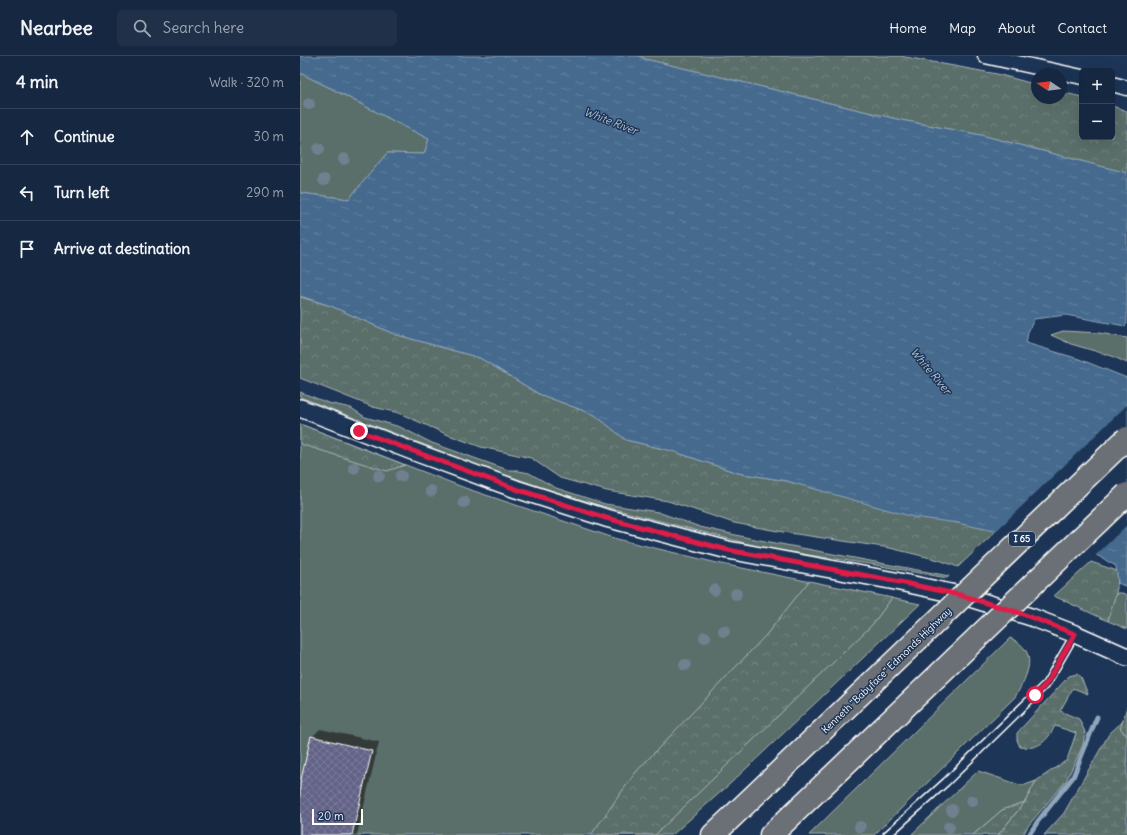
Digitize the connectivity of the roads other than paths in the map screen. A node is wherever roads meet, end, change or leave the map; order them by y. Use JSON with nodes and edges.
{"nodes":[{"id":1,"x":985,"y":56,"type":"edge"},
{"id":2,"x":1079,"y":76,"type":"edge"},
{"id":3,"x":1115,"y":85,"type":"edge"},
{"id":4,"x":1127,"y":88,"type":"edge"},
{"id":5,"x":300,"y":408,"type":"edge"},
{"id":6,"x":1127,"y":438,"type":"edge"},
{"id":7,"x":1127,"y":494,"type":"edge"},
{"id":8,"x":1075,"y":634,"type":"junction"},
{"id":9,"x":1127,"y":657,"type":"edge"},
{"id":10,"x":714,"y":835,"type":"edge"},
{"id":11,"x":771,"y":835,"type":"edge"},
{"id":12,"x":887,"y":835,"type":"edge"}],
"edges":[{"from":1,"to":2,"type":"street"},
{"from":3,"to":4,"type":"street"},
{"from":5,"to":8,"type":"street"},
{"from":6,"to":10,"type":"highway","name":"Kenneth \"Babyface\" Edmonds Highway","number":"I 65","bridge":true},
{"from":7,"to":11,"type":"highway","bridge":true},
{"from":8,"to":9,"type":"street"},
{"from":8,"to":12,"type":"lane"}]}
